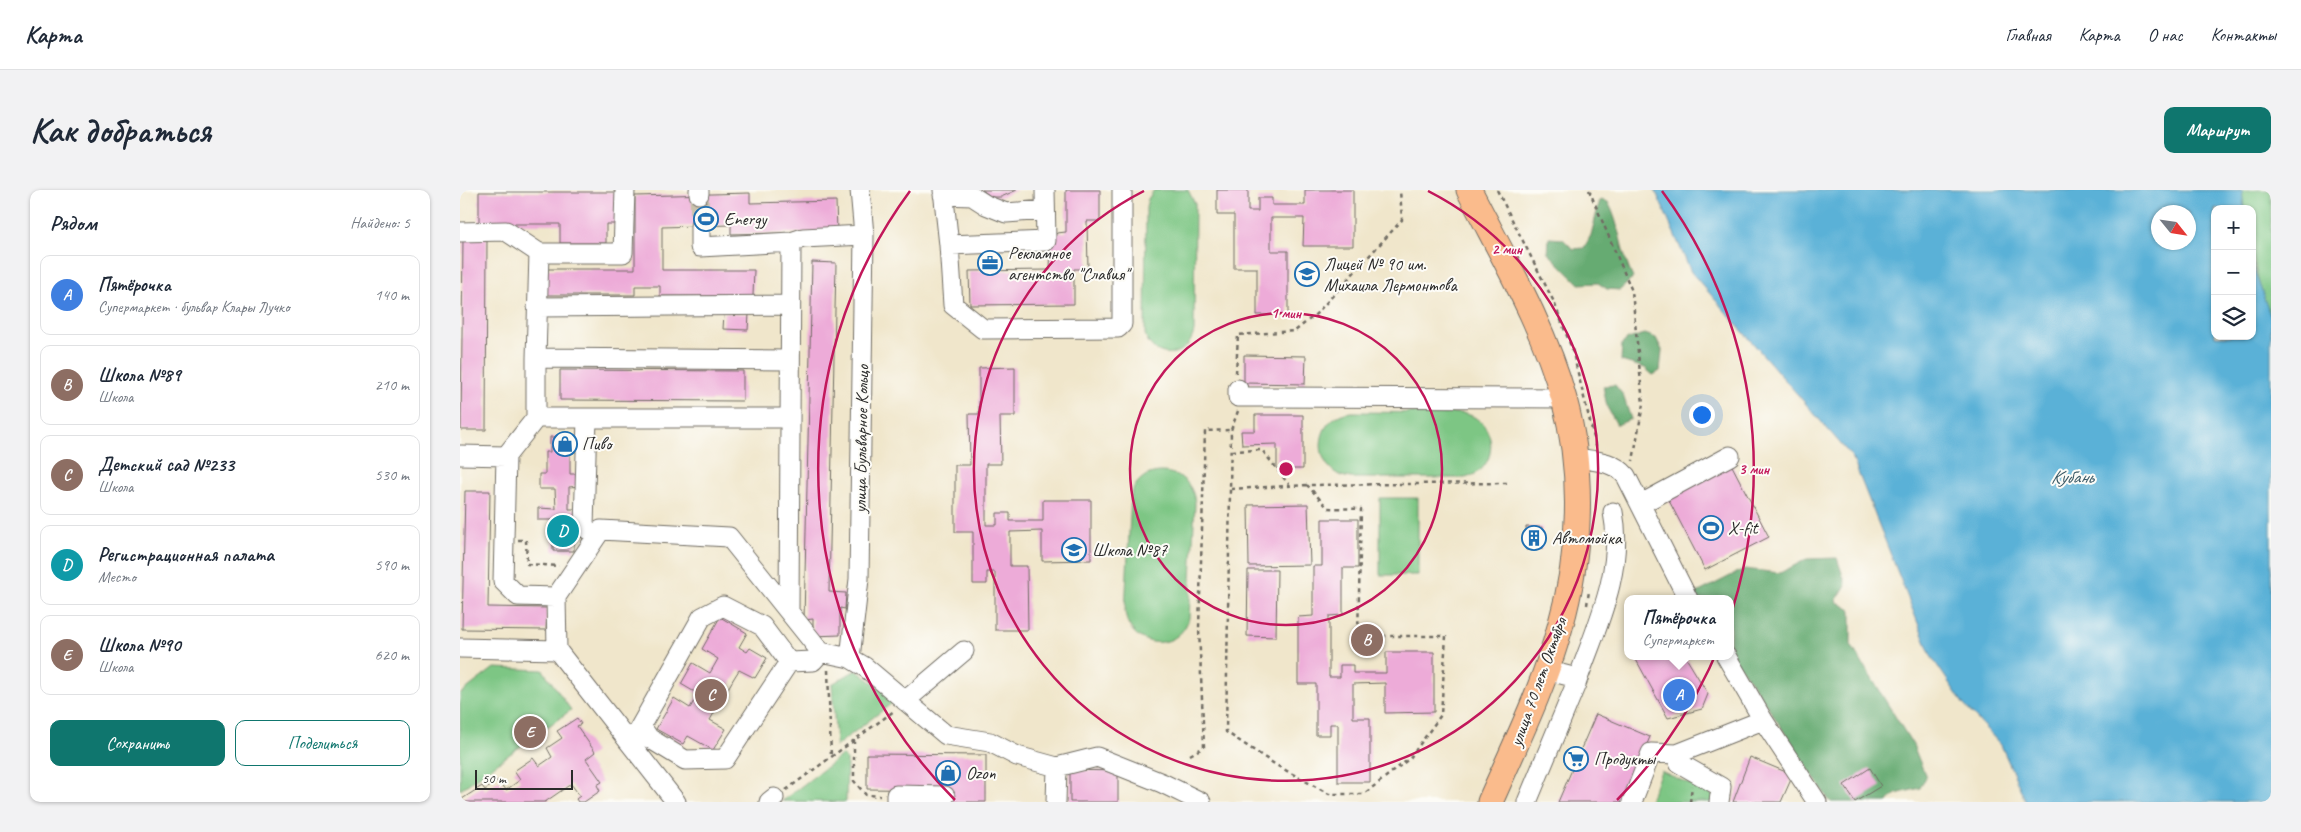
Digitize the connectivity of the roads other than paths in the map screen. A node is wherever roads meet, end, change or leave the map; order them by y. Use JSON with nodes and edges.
{"nodes":[{"id":1,"x":625,"y":190,"type":"edge"},
{"id":2,"x":860,"y":190,"type":"edge"},
{"id":3,"x":1045,"y":190,"type":"edge"},
{"id":4,"x":1122,"y":190,"type":"edge"},
{"id":5,"x":1469,"y":190,"type":"edge"},
{"id":6,"x":943,"y":193,"type":"edge"},
{"id":7,"x":1046,"y":210,"type":"junction"},
{"id":8,"x":700,"y":226,"type":"tunnel mouth"},
{"id":9,"x":460,"y":232,"type":"edge"},
{"id":10,"x":864,"y":235,"type":"junction"},
{"id":11,"x":791,"y":242,"type":"junction"},
{"id":12,"x":949,"y":245,"type":"junction"},
{"id":13,"x":539,"y":253,"type":"junction"},
{"id":14,"x":790,"y":305,"type":"junction"},
{"id":15,"x":537,"y":307,"type":"junction"},
{"id":16,"x":536,"y":358,"type":"junction"},
{"id":17,"x":790,"y":360,"type":"junction"},
{"id":18,"x":1238,"y":393,"type":"road end"},
{"id":19,"x":1564,"y":398,"type":"junction"},
{"id":20,"x":536,"y":418,"type":"junction"},
{"id":21,"x":587,"y":418,"type":"junction"},
{"id":22,"x":789,"y":418,"type":"junction"},
{"id":23,"x":460,"y":455,"type":"edge"},
{"id":24,"x":506,"y":456,"type":"junction"},
{"id":25,"x":1730,"y":456,"type":"dead end"},
{"id":26,"x":1576,"y":458,"type":"junction"},
{"id":27,"x":1641,"y":504,"type":"junction"},
{"id":28,"x":1613,"y":512,"type":"dead end"},
{"id":29,"x":597,"y":536,"type":"junction"},
{"id":30,"x":1686,"y":595,"type":"edge"},
{"id":31,"x":556,"y":597,"type":"junction"},
{"id":32,"x":789,"y":612,"type":"junction"},
{"id":33,"x":460,"y":648,"type":"edge"},
{"id":34,"x":557,"y":650,"type":"junction"},
{"id":35,"x":964,"y":651,"type":"dead end"},
{"id":36,"x":825,"y":653,"type":"junction"},
{"id":37,"x":850,"y":658,"type":"junction"},
{"id":38,"x":1728,"y":660,"type":"edge"},
{"id":39,"x":789,"y":662,"type":"junction"},
{"id":40,"x":1545,"y":670,"type":"junction"},
{"id":41,"x":1576,"y":684,"type":"junction"},
{"id":42,"x":905,"y":701,"type":"junction"},
{"id":43,"x":1763,"y":720,"type":"junction"},
{"id":44,"x":640,"y":726,"type":"junction"},
{"id":45,"x":628,"y":740,"type":"junction"},
{"id":46,"x":1678,"y":754,"type":"junction"},
{"id":47,"x":1057,"y":767,"type":"junction"},
{"id":48,"x":945,"y":796,"type":"dead end"},
{"id":49,"x":676,"y":802,"type":"edge"},
{"id":50,"x":896,"y":802,"type":"edge"},
{"id":51,"x":1056,"y":802,"type":"edge"},
{"id":52,"x":1201,"y":802,"type":"edge"},
{"id":53,"x":1490,"y":802,"type":"edge"},
{"id":54,"x":1527,"y":802,"type":"edge"},
{"id":55,"x":1632,"y":802,"type":"edge"},
{"id":56,"x":1719,"y":802,"type":"edge"},
{"id":57,"x":1817,"y":802,"type":"edge"}],
"edges":[{"from":1,"to":13,"type":"street"},
{"from":2,"to":10,"type":"street","name":"улица Бульварное Кольцо"},
{"from":3,"to":7,"type":"street"},
{"from":4,"to":12,"type":"street"},
{"from":5,"to":19,"type":"main road","name":"улица 70 лет Октября"},
{"from":6,"to":7,"type":"street"},
{"from":6,"to":12,"type":"street"},
{"from":7,"to":12,"type":"street"},
{"from":8,"to":11,"type":"street"},
{"from":9,"to":13,"type":"street"},
{"from":10,"to":11,"type":"street"},
{"from":10,"to":37,"type":"street","name":"улица Бульварное Кольцо"},
{"from":11,"to":14,"type":"street"},
{"from":13,"to":15,"type":"street"},
{"from":14,"to":15,"type":"street"},
{"from":14,"to":17,"type":"street"},
{"from":15,"to":16,"type":"street"},
{"from":16,"to":17,"type":"street"},
{"from":16,"to":20,"type":"street"},
{"from":17,"to":22,"type":"street"},
{"from":18,"to":19,"type":"street"},
{"from":19,"to":26,"type":"main road","name":"улица 70 лет Октября"},
{"from":20,"to":21,"type":"street"},
{"from":20,"to":24,"type":"street"},
{"from":21,"to":22,"type":"street"},
{"from":21,"to":29,"type":"street"},
{"from":22,"to":32,"type":"street"},
{"from":23,"to":24,"type":"street"},
{"from":24,"to":31,"type":"street"},
{"from":25,"to":27,"type":"street"},
{"from":26,"to":27,"type":"street"},
{"from":26,"to":40,"type":"main road","name":"улица 70 лет Октября"},
{"from":27,"to":30,"type":"street"},
{"from":28,"to":41,"type":"street"},
{"from":29,"to":31,"type":"street"},
{"from":29,"to":32,"type":"street"},
{"from":31,"to":34,"type":"street"},
{"from":32,"to":36,"type":"street"},
{"from":33,"to":34,"type":"street"},
{"from":34,"to":45,"type":"street"},
{"from":35,"to":42,"type":"street"},
{"from":36,"to":37,"type":"street"},
{"from":36,"to":39,"type":"street"},
{"from":37,"to":42,"type":"street"},
{"from":38,"to":43,"type":"street"},
{"from":39,"to":44,"type":"street"},
{"from":39,"to":44,"type":"street"},
{"from":40,"to":41,"type":"street"},
{"from":40,"to":53,"type":"main road","name":"улица 70 лет Октября"},
{"from":41,"to":54,"type":"street"},
{"from":42,"to":47,"type":"street"},
{"from":43,"to":46,"type":"street"},
{"from":43,"to":57,"type":"street"},
{"from":44,"to":45,"type":"street"},
{"from":45,"to":49,"type":"street"},
{"from":46,"to":55,"type":"street"},
{"from":46,"to":56,"type":"street"},
{"from":47,"to":51,"type":"street"},
{"from":47,"to":52,"type":"street"},
{"from":48,"to":50,"type":"street"}]}
